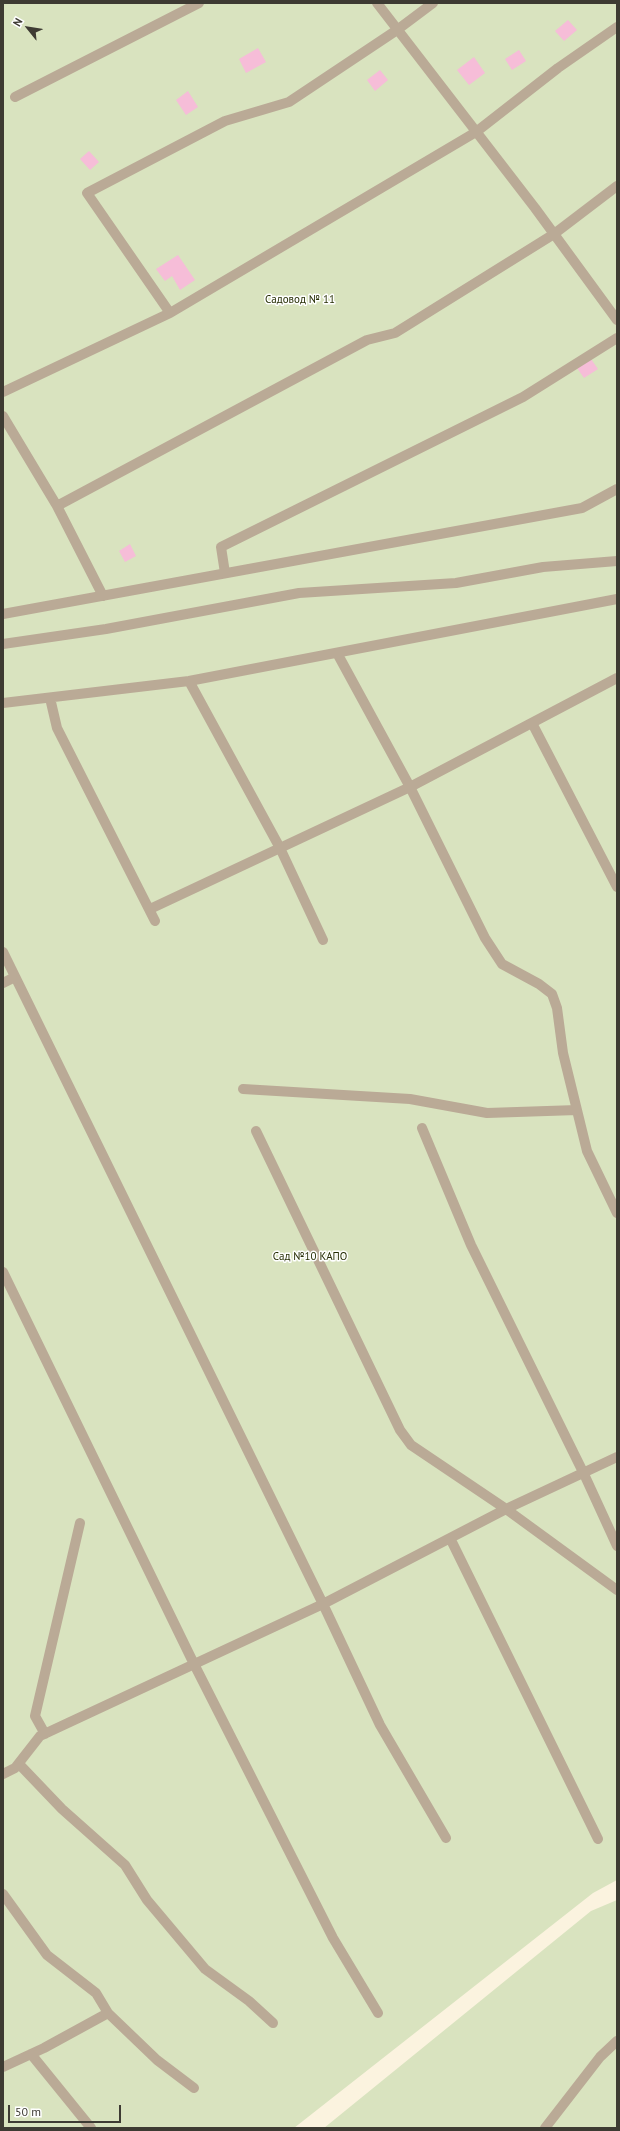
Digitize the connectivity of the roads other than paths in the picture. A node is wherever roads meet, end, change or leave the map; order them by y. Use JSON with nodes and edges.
{"nodes":[{"id":1,"x":199,"y":3,"type":"edge"},
{"id":2,"x":377,"y":3,"type":"edge"},
{"id":3,"x":433,"y":3,"type":"edge"},
{"id":4,"x":617,"y":28,"type":"edge"},
{"id":5,"x":397,"y":30,"type":"junction"},
{"id":6,"x":15,"y":97,"type":"dead end"},
{"id":7,"x":476,"y":132,"type":"junction"},
{"id":8,"x":617,"y":186,"type":"edge"},
{"id":9,"x":554,"y":234,"type":"junction"},
{"id":10,"x":170,"y":313,"type":"junction"},
{"id":11,"x":617,"y":320,"type":"edge"},
{"id":12,"x":617,"y":338,"type":"edge"},
{"id":13,"x":3,"y":392,"type":"edge"},
{"id":14,"x":3,"y":416,"type":"edge"},
{"id":15,"x":617,"y":489,"type":"edge"},
{"id":16,"x":57,"y":506,"type":"junction"},
{"id":17,"x":617,"y":561,"type":"edge"},
{"id":18,"x":225,"y":573,"type":"junction"},
{"id":19,"x":103,"y":596,"type":"junction"},
{"id":20,"x":617,"y":598,"type":"edge"},
{"id":21,"x":3,"y":614,"type":"edge"},
{"id":22,"x":3,"y":644,"type":"edge"},
{"id":23,"x":337,"y":653,"type":"junction"},
{"id":24,"x":617,"y":678,"type":"edge"},
{"id":25,"x":189,"y":681,"type":"junction"},
{"id":26,"x":50,"y":698,"type":"junction"},
{"id":27,"x":3,"y":703,"type":"edge"},
{"id":28,"x":532,"y":723,"type":"junction"},
{"id":29,"x":410,"y":787,"type":"junction"},
{"id":30,"x":280,"y":848,"type":"junction"},
{"id":31,"x":617,"y":887,"type":"edge"},
{"id":32,"x":150,"y":909,"type":"junction"},
{"id":33,"x":155,"y":921,"type":"dead end"},
{"id":34,"x":323,"y":940,"type":"dead end"},
{"id":35,"x":3,"y":952,"type":"edge"},
{"id":36,"x":15,"y":977,"type":"junction"},
{"id":37,"x":3,"y":983,"type":"edge"},
{"id":38,"x":243,"y":1089,"type":"dead end"},
{"id":39,"x":577,"y":1110,"type":"junction"},
{"id":40,"x":422,"y":1128,"type":"dead end"},
{"id":41,"x":256,"y":1130,"type":"dead end"},
{"id":42,"x":617,"y":1213,"type":"edge"},
{"id":43,"x":3,"y":1272,"type":"edge"},
{"id":44,"x":617,"y":1457,"type":"edge"},
{"id":45,"x":584,"y":1474,"type":"junction"},
{"id":46,"x":506,"y":1510,"type":"junction"},
{"id":47,"x":80,"y":1523,"type":"dead end"},
{"id":48,"x":450,"y":1538,"type":"junction"},
{"id":49,"x":617,"y":1546,"type":"edge"},
{"id":50,"x":617,"y":1590,"type":"edge"},
{"id":51,"x":323,"y":1604,"type":"junction"},
{"id":52,"x":194,"y":1664,"type":"junction"},
{"id":53,"x":45,"y":1734,"type":"junction"},
{"id":54,"x":19,"y":1764,"type":"junction"},
{"id":55,"x":3,"y":1774,"type":"edge"},
{"id":56,"x":446,"y":1838,"type":"dead end"},
{"id":57,"x":598,"y":1839,"type":"dead end"},
{"id":58,"x":3,"y":1894,"type":"edge"},
{"id":59,"x":108,"y":2013,"type":"junction"},
{"id":60,"x":378,"y":2013,"type":"dead end"},
{"id":61,"x":273,"y":2023,"type":"dead end"},
{"id":62,"x":617,"y":2041,"type":"edge"},
{"id":63,"x":31,"y":2054,"type":"junction"},
{"id":64,"x":3,"y":2067,"type":"edge"},
{"id":65,"x":194,"y":2088,"type":"dead end"},
{"id":66,"x":92,"y":2128,"type":"edge"},
{"id":67,"x":545,"y":2128,"type":"edge"}],
"edges":[{"from":1,"to":6,"type":"street"},
{"from":2,"to":5,"type":"street"},
{"from":3,"to":5,"type":"street"},
{"from":4,"to":7,"type":"street"},
{"from":5,"to":7,"type":"street"},
{"from":5,"to":10,"type":"street"},
{"from":7,"to":9,"type":"street"},
{"from":7,"to":10,"type":"street"},
{"from":8,"to":9,"type":"street"},
{"from":9,"to":11,"type":"street"},
{"from":9,"to":16,"type":"street"},
{"from":10,"to":13,"type":"street"},
{"from":12,"to":18,"type":"street"},
{"from":14,"to":16,"type":"street"},
{"from":15,"to":18,"type":"street"},
{"from":16,"to":19,"type":"street"},
{"from":17,"to":22,"type":"street"},
{"from":18,"to":19,"type":"street"},
{"from":19,"to":21,"type":"street"},
{"from":20,"to":23,"type":"street"},
{"from":23,"to":25,"type":"street"},
{"from":23,"to":29,"type":"street"},
{"from":24,"to":28,"type":"street"},
{"from":25,"to":26,"type":"street"},
{"from":25,"to":30,"type":"street"},
{"from":26,"to":27,"type":"street"},
{"from":26,"to":32,"type":"street"},
{"from":28,"to":29,"type":"street"},
{"from":28,"to":31,"type":"street"},
{"from":29,"to":30,"type":"street"},
{"from":29,"to":39,"type":"street"},
{"from":30,"to":32,"type":"street"},
{"from":30,"to":34,"type":"street"},
{"from":32,"to":33,"type":"street"},
{"from":35,"to":36,"type":"street"},
{"from":36,"to":37,"type":"street"},
{"from":36,"to":51,"type":"street"},
{"from":38,"to":39,"type":"street"},
{"from":39,"to":42,"type":"street"},
{"from":40,"to":45,"type":"street"},
{"from":41,"to":46,"type":"street"},
{"from":43,"to":52,"type":"street"},
{"from":44,"to":45,"type":"street"},
{"from":45,"to":46,"type":"street"},
{"from":45,"to":49,"type":"street"},
{"from":46,"to":48,"type":"street"},
{"from":46,"to":50,"type":"street"},
{"from":47,"to":53,"type":"street"},
{"from":48,"to":51,"type":"street"},
{"from":48,"to":57,"type":"street"},
{"from":51,"to":52,"type":"street"},
{"from":51,"to":56,"type":"street"},
{"from":52,"to":53,"type":"street"},
{"from":52,"to":60,"type":"street"},
{"from":53,"to":54,"type":"street"},
{"from":54,"to":55,"type":"street"},
{"from":54,"to":61,"type":"street"},
{"from":58,"to":59,"type":"street"},
{"from":59,"to":63,"type":"street"},
{"from":59,"to":65,"type":"street"},
{"from":62,"to":67,"type":"street"},
{"from":63,"to":64,"type":"street"},
{"from":63,"to":66,"type":"street"}]}
